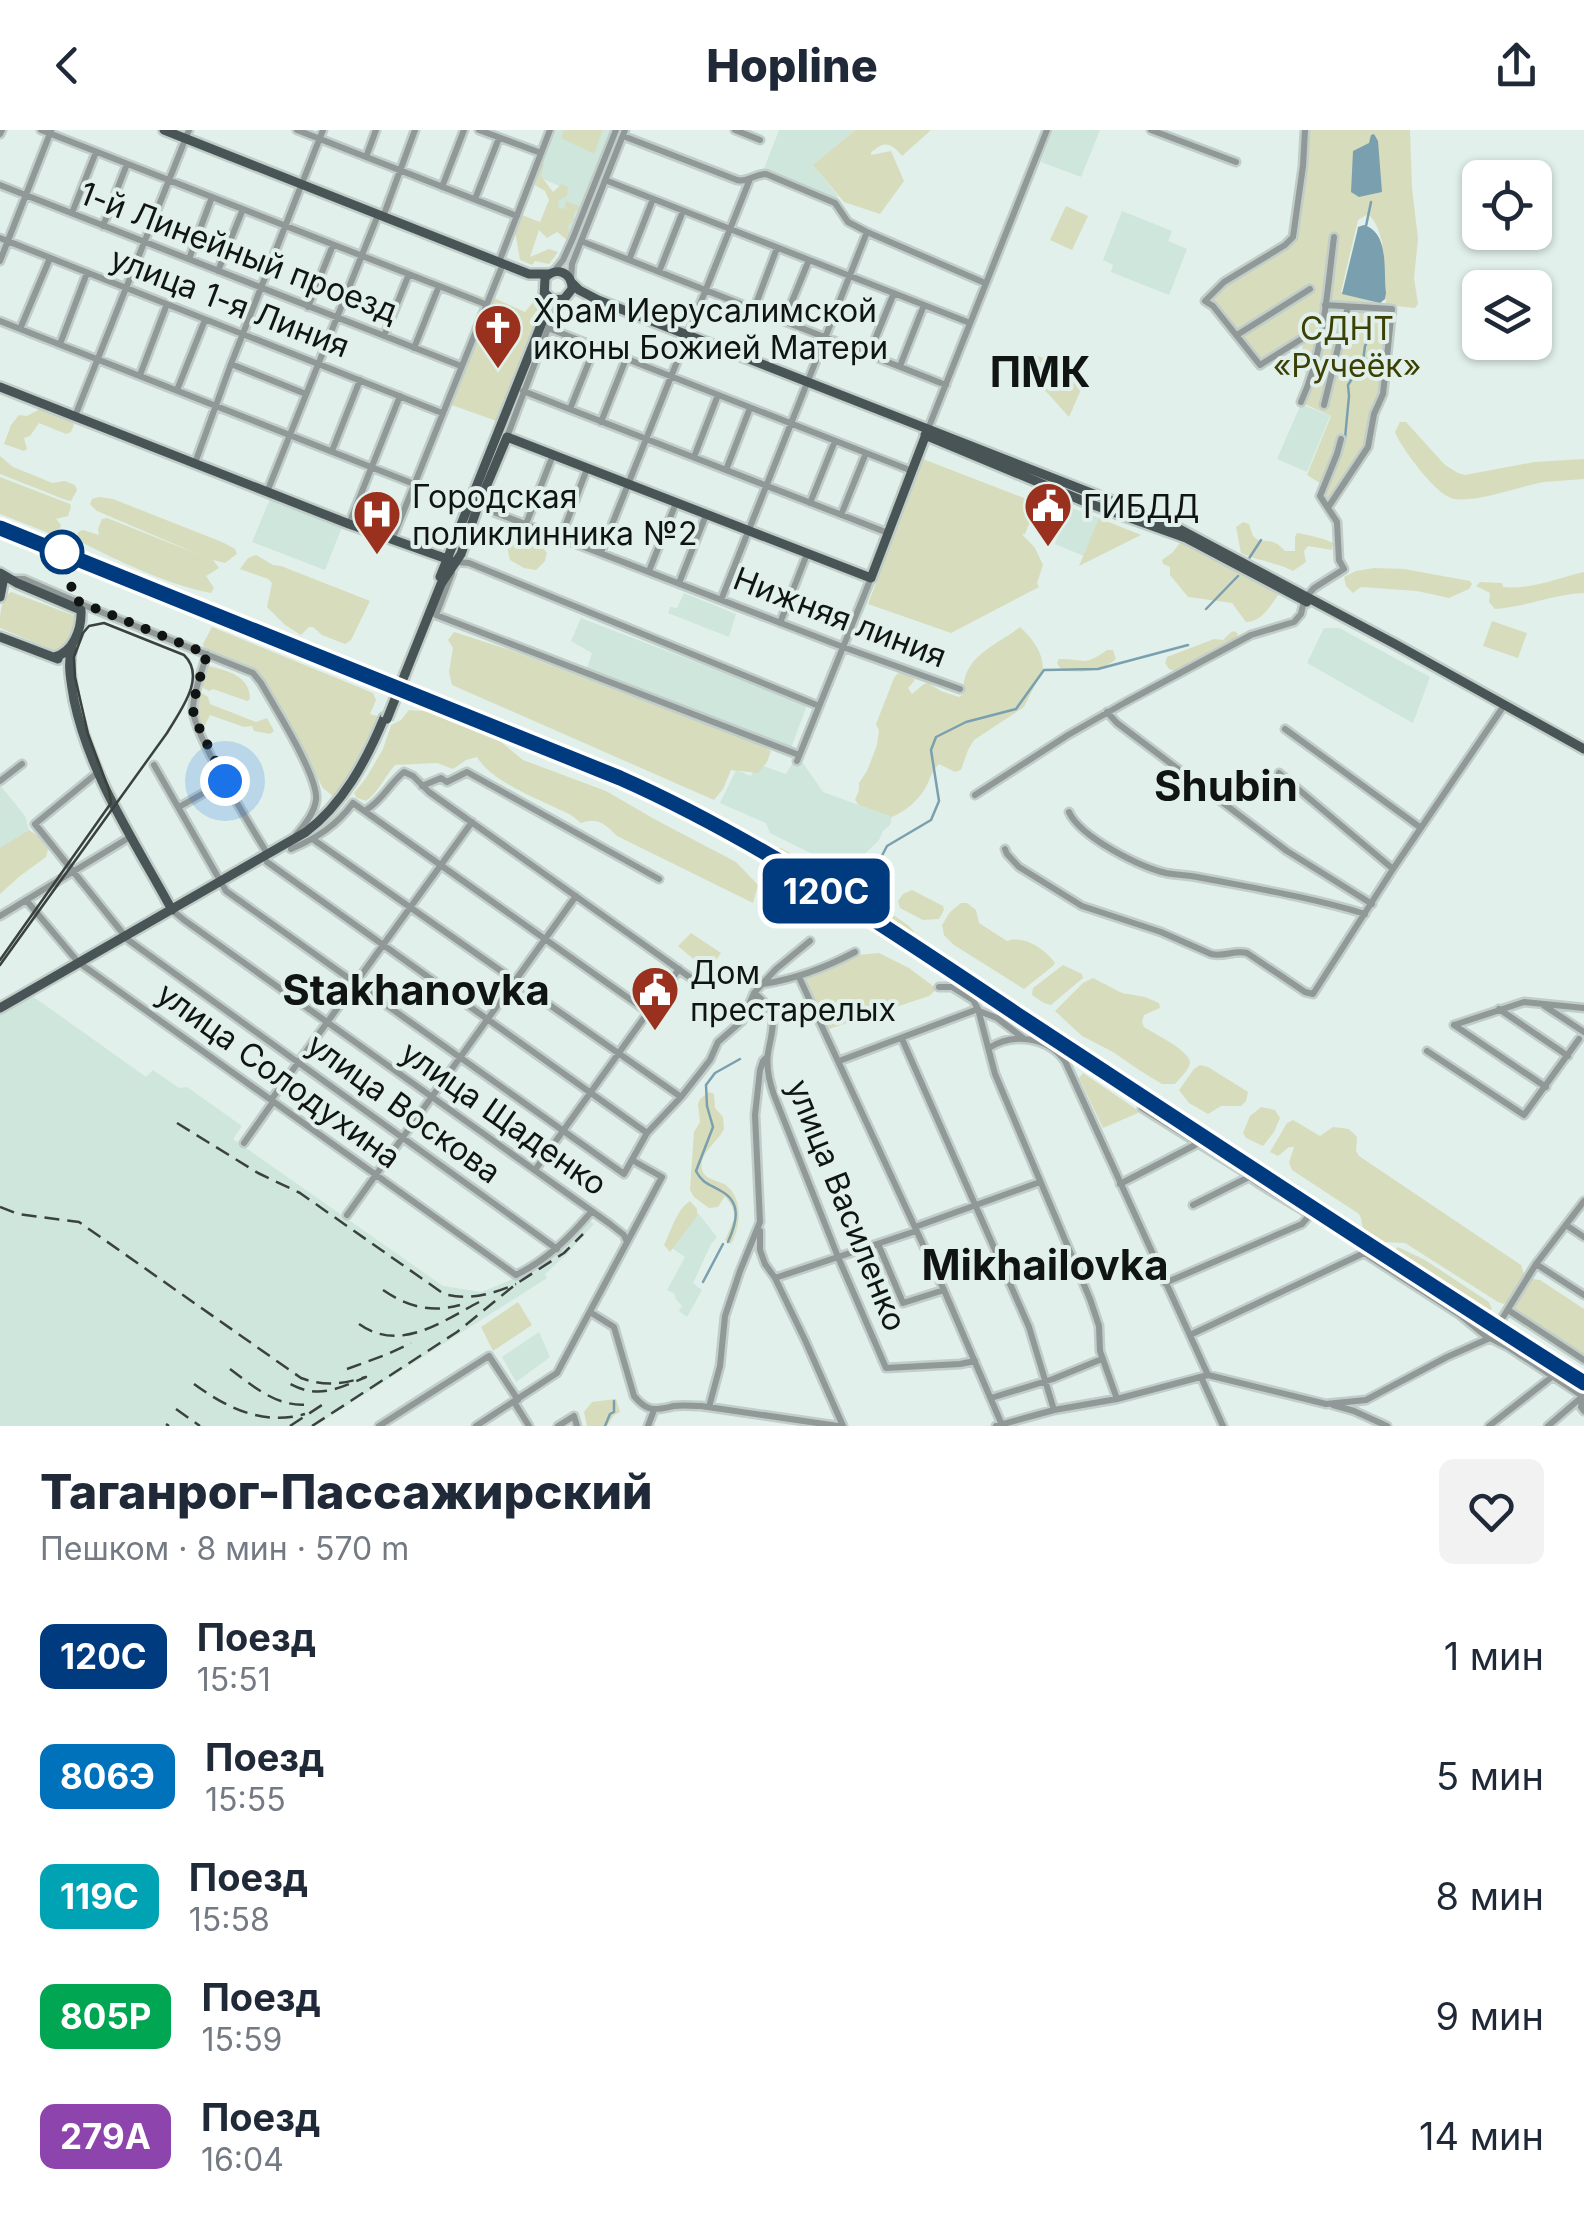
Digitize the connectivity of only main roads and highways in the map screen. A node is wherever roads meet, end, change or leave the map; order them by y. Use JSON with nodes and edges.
{"nodes":[{"id":1,"x":164,"y":130,"type":"edge"},
{"id":2,"x":188,"y":134,"type":"edge"},
{"id":3,"x":550,"y":273,"type":"junction"},
{"id":4,"x":529,"y":274,"type":"junction"},
{"id":5,"x":571,"y":281,"type":"junction"},
{"id":6,"x":544,"y":291,"type":"junction"},
{"id":7,"x":0,"y":387,"type":"edge"},
{"id":8,"x":927,"y":432,"type":"junction"},
{"id":9,"x":393,"y":540,"type":"junction"},
{"id":10,"x":453,"y":561,"type":"junction"},
{"id":11,"x":0,"y":574,"type":"edge"},
{"id":12,"x":443,"y":578,"type":"junction"},
{"id":13,"x":17,"y":580,"type":"junction"},
{"id":14,"x":1,"y":596,"type":"edge"},
{"id":15,"x":0,"y":637,"type":"edge"},
{"id":16,"x":72,"y":646,"type":"junction"},
{"id":17,"x":54,"y":657,"type":"junction"},
{"id":18,"x":69,"y":673,"type":"junction"},
{"id":19,"x":1584,"y":751,"type":"edge"},
{"id":20,"x":172,"y":910,"type":"junction"},
{"id":21,"x":0,"y":1005,"type":"edge"}],
"edges":[{"from":1,"to":2,"type":"main road"},
{"from":2,"to":4,"type":"main road"},
{"from":3,"to":4,"type":"main road"},
{"from":3,"to":5,"type":"main road"},
{"from":3,"to":6,"type":"main road"},
{"from":4,"to":6,"type":"main road"},
{"from":5,"to":6,"type":"main road"},
{"from":5,"to":8,"type":"main road"},
{"from":6,"to":10,"type":"main road"},
{"from":7,"to":9,"type":"main road"},
{"from":8,"to":10,"type":"main road"},
{"from":8,"to":19,"type":"main road"},
{"from":9,"to":10,"type":"main road"},
{"from":9,"to":12,"type":"main road"},
{"from":10,"to":12,"type":"main road"},
{"from":11,"to":13,"type":"main road"},
{"from":11,"to":14,"type":"main road"},
{"from":12,"to":20,"type":"main road","bridge":true},
{"from":13,"to":14,"type":"main road"},
{"from":13,"to":16,"type":"main road","name":"улица Щаденко"},
{"from":15,"to":17,"type":"main road"},
{"from":16,"to":17,"type":"main road"},
{"from":16,"to":18,"type":"main road","name":"улица Щаденко"},
{"from":17,"to":18,"type":"main road"},
{"from":18,"to":20,"type":"main road","name":"улица Щаденко"},
{"from":20,"to":21,"type":"main road"}]}
